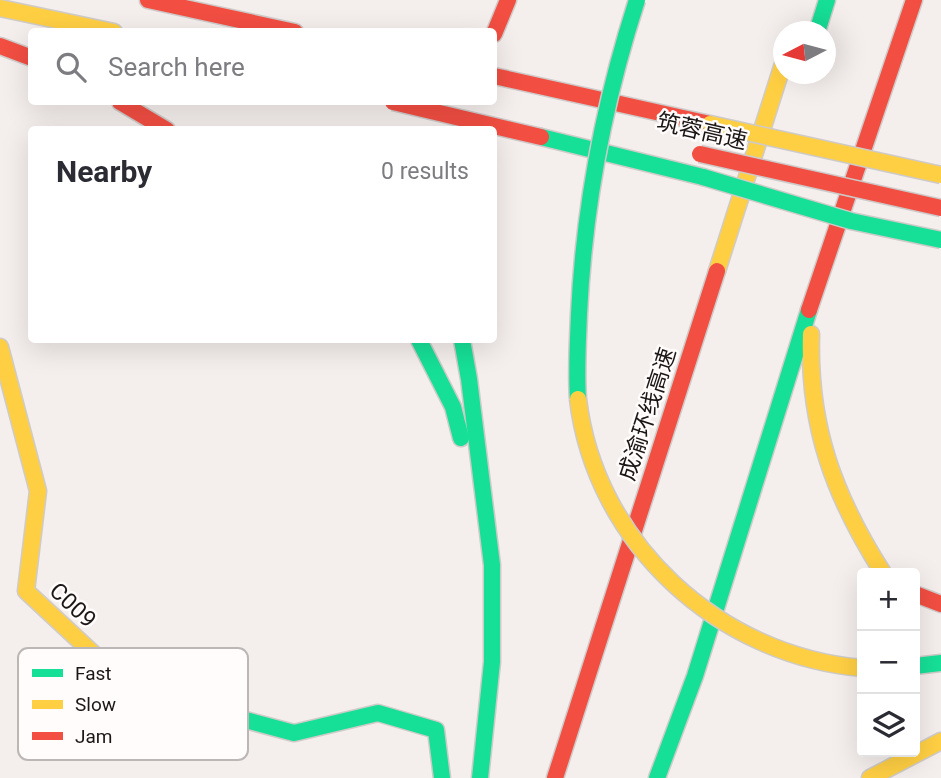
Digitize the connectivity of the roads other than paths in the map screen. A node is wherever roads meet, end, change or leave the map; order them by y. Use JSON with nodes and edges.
{"nodes":[{"id":1,"x":148,"y":0,"type":"edge"},
{"id":2,"x":508,"y":0,"type":"edge"},
{"id":3,"x":636,"y":0,"type":"edge"},
{"id":4,"x":827,"y":0,"type":"edge"},
{"id":5,"x":914,"y":0,"type":"edge"},
{"id":6,"x":0,"y":8,"type":"edge"},
{"id":7,"x":820,"y":21,"type":"edge"},
{"id":8,"x":95,"y":28,"type":"edge"},
{"id":9,"x":277,"y":28,"type":"edge"},
{"id":10,"x":496,"y":28,"type":"edge"},
{"id":11,"x":0,"y":32,"type":"edge"},
{"id":12,"x":21,"y":36,"type":"dead end"},
{"id":13,"x":0,"y":46,"type":"edge"},
{"id":14,"x":28,"y":56,"type":"edge"},
{"id":15,"x":497,"y":77,"type":"edge"},
{"id":16,"x":777,"y":84,"type":"edge"},
{"id":17,"x":125,"y":105,"type":"edge"},
{"id":18,"x":404,"y":105,"type":"edge"},
{"id":19,"x":468,"y":105,"type":"edge"},
{"id":20,"x":472,"y":105,"type":"edge"},
{"id":21,"x":507,"y":113,"type":"dead end"},
{"id":22,"x":160,"y":126,"type":"edge"},
{"id":23,"x":467,"y":126,"type":"edge"},
{"id":24,"x":494,"y":126,"type":"edge"},
{"id":25,"x":497,"y":127,"type":"edge"},
{"id":26,"x":586,"y":129,"type":"dead end"},
{"id":27,"x":784,"y":129,"type":"dead end"},
{"id":28,"x":611,"y":135,"type":"dead end"},
{"id":29,"x":694,"y":153,"type":"dead end"},
{"id":30,"x":941,"y":174,"type":"edge"},
{"id":31,"x":759,"y":206,"type":"dead end"},
{"id":32,"x":941,"y":208,"type":"edge"},
{"id":33,"x":941,"y":240,"type":"edge"},
{"id":34,"x":818,"y":281,"type":"junction"},
{"id":35,"x":421,"y":343,"type":"edge"},
{"id":36,"x":463,"y":343,"type":"edge"},
{"id":37,"x":0,"y":347,"type":"edge"},
{"id":38,"x":654,"y":535,"type":"dead end"},
{"id":39,"x":492,"y":565,"type":"junction"},
{"id":40,"x":880,"y":568,"type":"edge"},
{"id":41,"x":642,"y":575,"type":"dead end"},
{"id":42,"x":920,"y":596,"type":"edge"},
{"id":43,"x":941,"y":604,"type":"edge"},
{"id":44,"x":87,"y":648,"type":"edge"},
{"id":45,"x":941,"y":663,"type":"edge"},
{"id":46,"x":920,"y":665,"type":"edge"},
{"id":47,"x":857,"y":667,"type":"edge"},
{"id":48,"x":248,"y":721,"type":"edge"},
{"id":49,"x":941,"y":741,"type":"edge"},
{"id":50,"x":442,"y":778,"type":"edge"},
{"id":51,"x":480,"y":778,"type":"edge"},
{"id":52,"x":555,"y":778,"type":"edge"},
{"id":53,"x":657,"y":778,"type":"edge"},
{"id":54,"x":870,"y":778,"type":"edge"}],
"edges":[{"from":1,"to":9,"type":"main road"},
{"from":2,"to":10,"type":"main road"},
{"from":3,"to":47,"type":"main road","bridge":true},
{"from":4,"to":7,"type":"main road"},
{"from":5,"to":34,"type":"main road"},
{"from":6,"to":8,"type":"main road"},
{"from":11,"to":12,"type":"main road"},
{"from":13,"to":14,"type":"main road"},
{"from":15,"to":30,"type":"main road","name":"筑蓉高速","bridge":true},
{"from":16,"to":52,"type":"main road","name":"成渝环线高速"},
{"from":17,"to":22,"type":"main road"},
{"from":18,"to":24,"type":"main road","bridge":true},
{"from":19,"to":21,"type":"main road"},
{"from":20,"to":23,"type":"main road"},
{"from":25,"to":33,"type":"main road","bridge":true},
{"from":26,"to":28,"type":"main road"},
{"from":27,"to":31,"type":"main road"},
{"from":29,"to":32,"type":"main road","name":"筑蓉高速","bridge":true},
{"from":34,"to":40,"type":"main road"},
{"from":34,"to":53,"type":"main road"},
{"from":35,"to":39,"type":"main road"},
{"from":36,"to":39,"type":"main road"},
{"from":37,"to":44,"type":"main road","name":"C009"},
{"from":38,"to":41,"type":"main road"},
{"from":39,"to":51,"type":"main road"},
{"from":42,"to":43,"type":"main road"},
{"from":45,"to":46,"type":"main road"},
{"from":48,"to":50,"type":"main road","name":"C009"},
{"from":49,"to":54,"type":"main road"}]}
